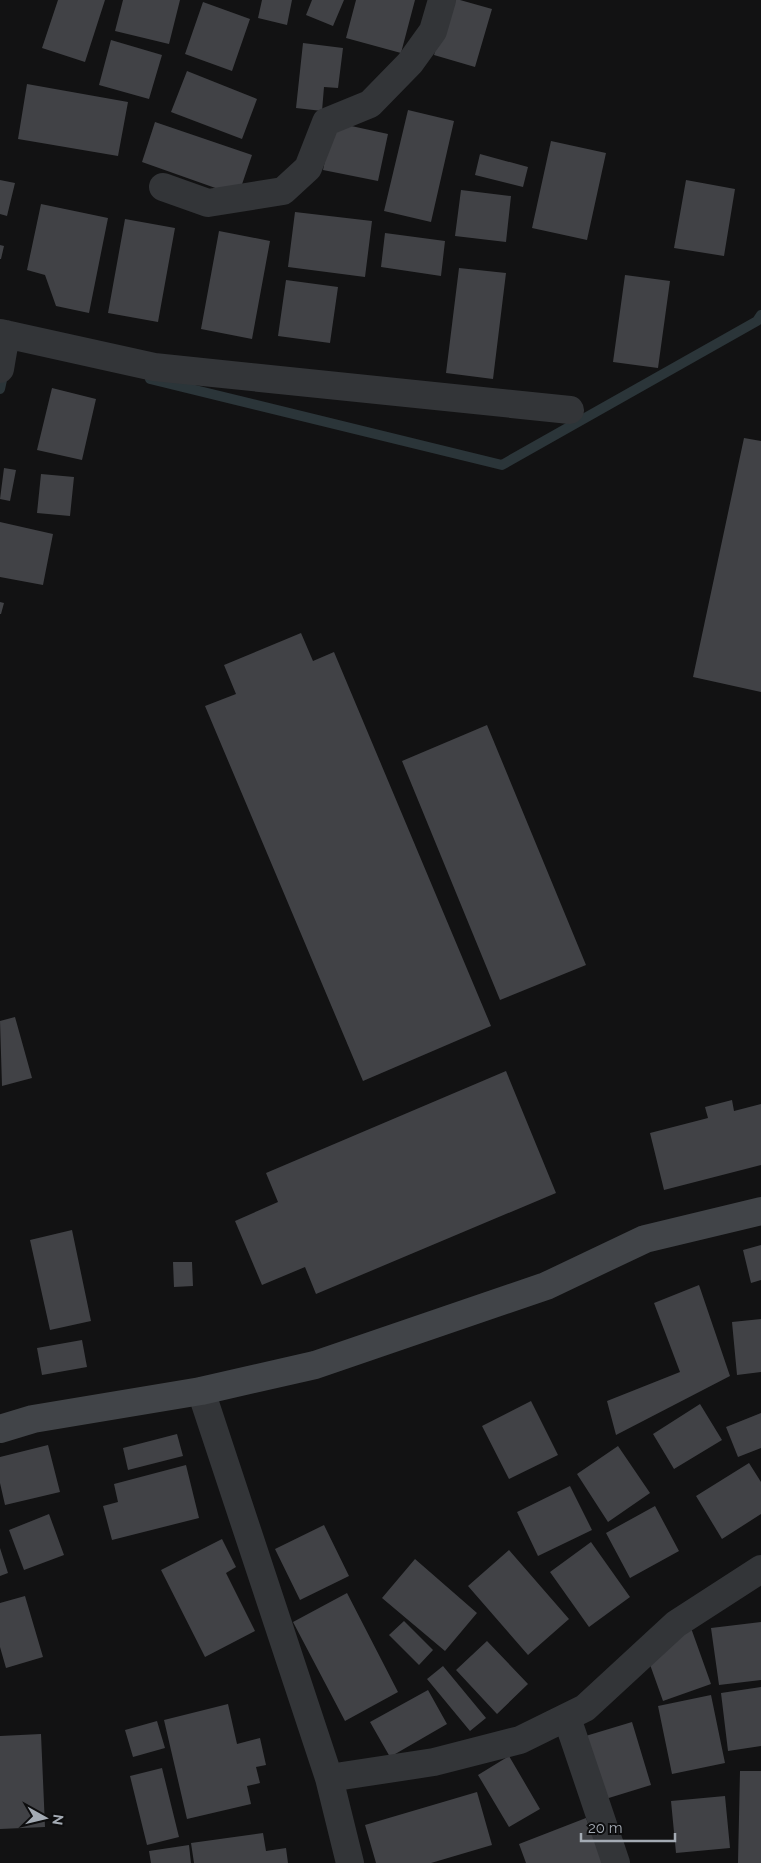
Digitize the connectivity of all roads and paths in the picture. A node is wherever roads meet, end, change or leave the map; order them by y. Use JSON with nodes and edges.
{"nodes":[{"id":1,"x":442,"y":0,"type":"edge"},
{"id":2,"x":163,"y":188,"type":"dead end"},
{"id":3,"x":3,"y":333,"type":"edge"},
{"id":4,"x":0,"y":369,"type":"edge"},
{"id":5,"x":570,"y":410,"type":"dead end"},
{"id":6,"x":761,"y":1211,"type":"edge"},
{"id":7,"x":202,"y":1391,"type":"junction"},
{"id":8,"x":0,"y":1429,"type":"edge"},
{"id":9,"x":756,"y":1576,"type":"edge"},
{"id":10,"x":568,"y":1718,"type":"junction"},
{"id":11,"x":329,"y":1778,"type":"junction"},
{"id":12,"x":350,"y":1863,"type":"edge"},
{"id":13,"x":616,"y":1863,"type":"edge"}],
"edges":[{"from":1,"to":2,"type":"street"},
{"from":3,"to":4,"type":"street"},
{"from":3,"to":5,"type":"street"},
{"from":6,"to":7,"type":"main road"},
{"from":7,"to":8,"type":"main road"},
{"from":7,"to":11,"type":"street"},
{"from":9,"to":10,"type":"street"},
{"from":10,"to":11,"type":"street"},
{"from":10,"to":13,"type":"street"},
{"from":11,"to":12,"type":"street"}]}
